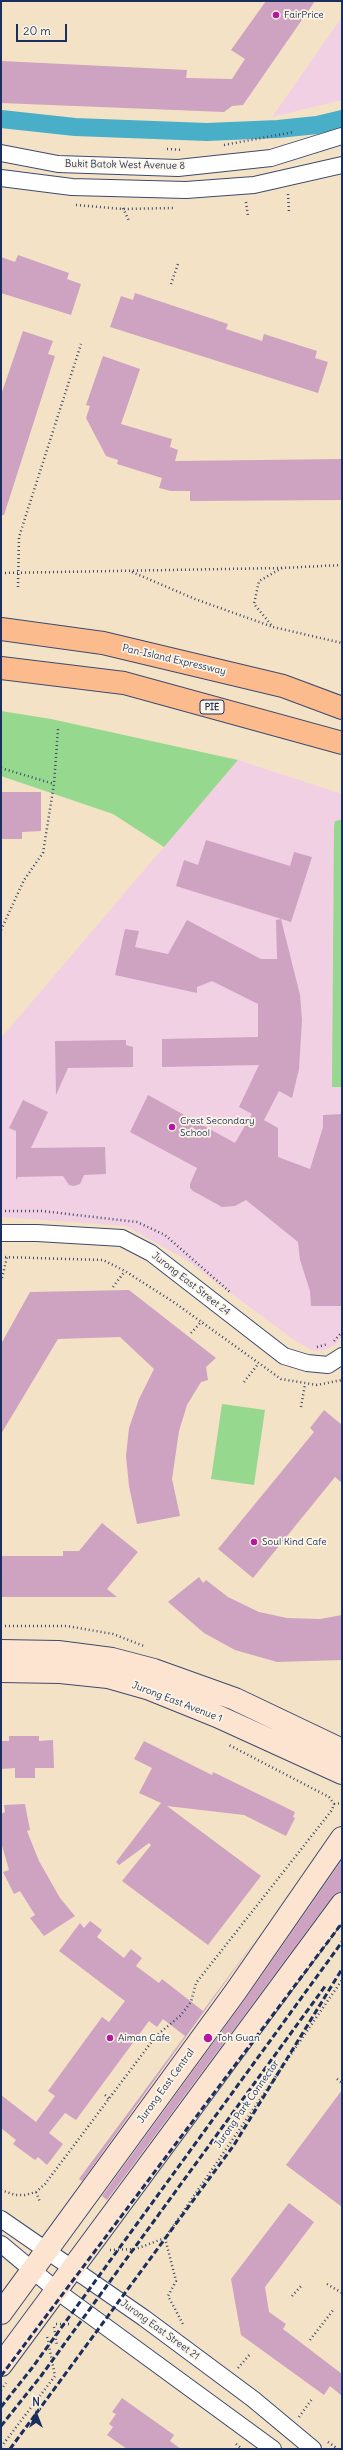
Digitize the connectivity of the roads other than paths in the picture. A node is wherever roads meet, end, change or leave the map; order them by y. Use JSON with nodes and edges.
{"nodes":[{"id":1,"x":342,"y":136,"type":"edge"},
{"id":2,"x":1,"y":153,"type":"edge"},
{"id":3,"x":342,"y":165,"type":"edge"},
{"id":4,"x":1,"y":178,"type":"edge"},
{"id":5,"x":1,"y":629,"type":"edge"},
{"id":6,"x":1,"y":668,"type":"edge"},
{"id":7,"x":342,"y":708,"type":"edge"},
{"id":8,"x":342,"y":743,"type":"edge"},
{"id":9,"x":1,"y":1233,"type":"edge"},
{"id":10,"x":342,"y":1356,"type":"edge"},
{"id":11,"x":1,"y":1651,"type":"edge"},
{"id":12,"x":1,"y":1671,"type":"edge"},
{"id":13,"x":342,"y":1750,"type":"edge"},
{"id":14,"x":342,"y":1773,"type":"edge"},
{"id":15,"x":342,"y":1838,"type":"edge"},
{"id":16,"x":342,"y":1904,"type":"edge"},
{"id":17,"x":1,"y":2219,"type":"edge"},
{"id":18,"x":1,"y":2244,"type":"edge"},
{"id":19,"x":47,"y":2249,"type":"junction"},
{"id":20,"x":33,"y":2269,"type":"junction"},
{"id":21,"x":72,"y":2269,"type":"junction"},
{"id":22,"x":57,"y":2291,"type":"junction"},
{"id":23,"x":1,"y":2314,"type":"edge"},
{"id":24,"x":5,"y":2371,"type":"edge"},
{"id":25,"x":319,"y":2445,"type":"edge"},
{"id":26,"x":273,"y":2449,"type":"edge"}],
"edges":[{"from":1,"to":2,"type":"street","name":"Bukit Batok West Avenue 8"},
{"from":3,"to":4,"type":"street"},
{"from":5,"to":7,"type":"highway","name":"Pan-Island Expressway"},
{"from":6,"to":8,"type":"highway","number":"PIE"},
{"from":9,"to":10,"type":"street","name":"Jurong East Street 24"},
{"from":11,"to":13,"type":"main road","name":"Jurong East Avenue 1"},
{"from":12,"to":14,"type":"main road","name":"Jurong East Avenue 1"},
{"from":15,"to":19,"type":"main road","name":"Jurong East Central"},
{"from":16,"to":21,"type":"main road"},
{"from":17,"to":19,"type":"street","name":"Jurong East Street 21"},
{"from":18,"to":20,"type":"street"},
{"from":19,"to":20,"type":"main road","name":"Jurong East Central"},
{"from":19,"to":21,"type":"street","name":"Jurong East Street 21"},
{"from":20,"to":22,"type":"street"},
{"from":20,"to":23,"type":"main road","name":"Jurong East Central"},
{"from":21,"to":22,"type":"main road"},
{"from":21,"to":25,"type":"street","name":"Jurong East Street 21"},
{"from":22,"to":24,"type":"main road"},
{"from":22,"to":26,"type":"street"}]}
